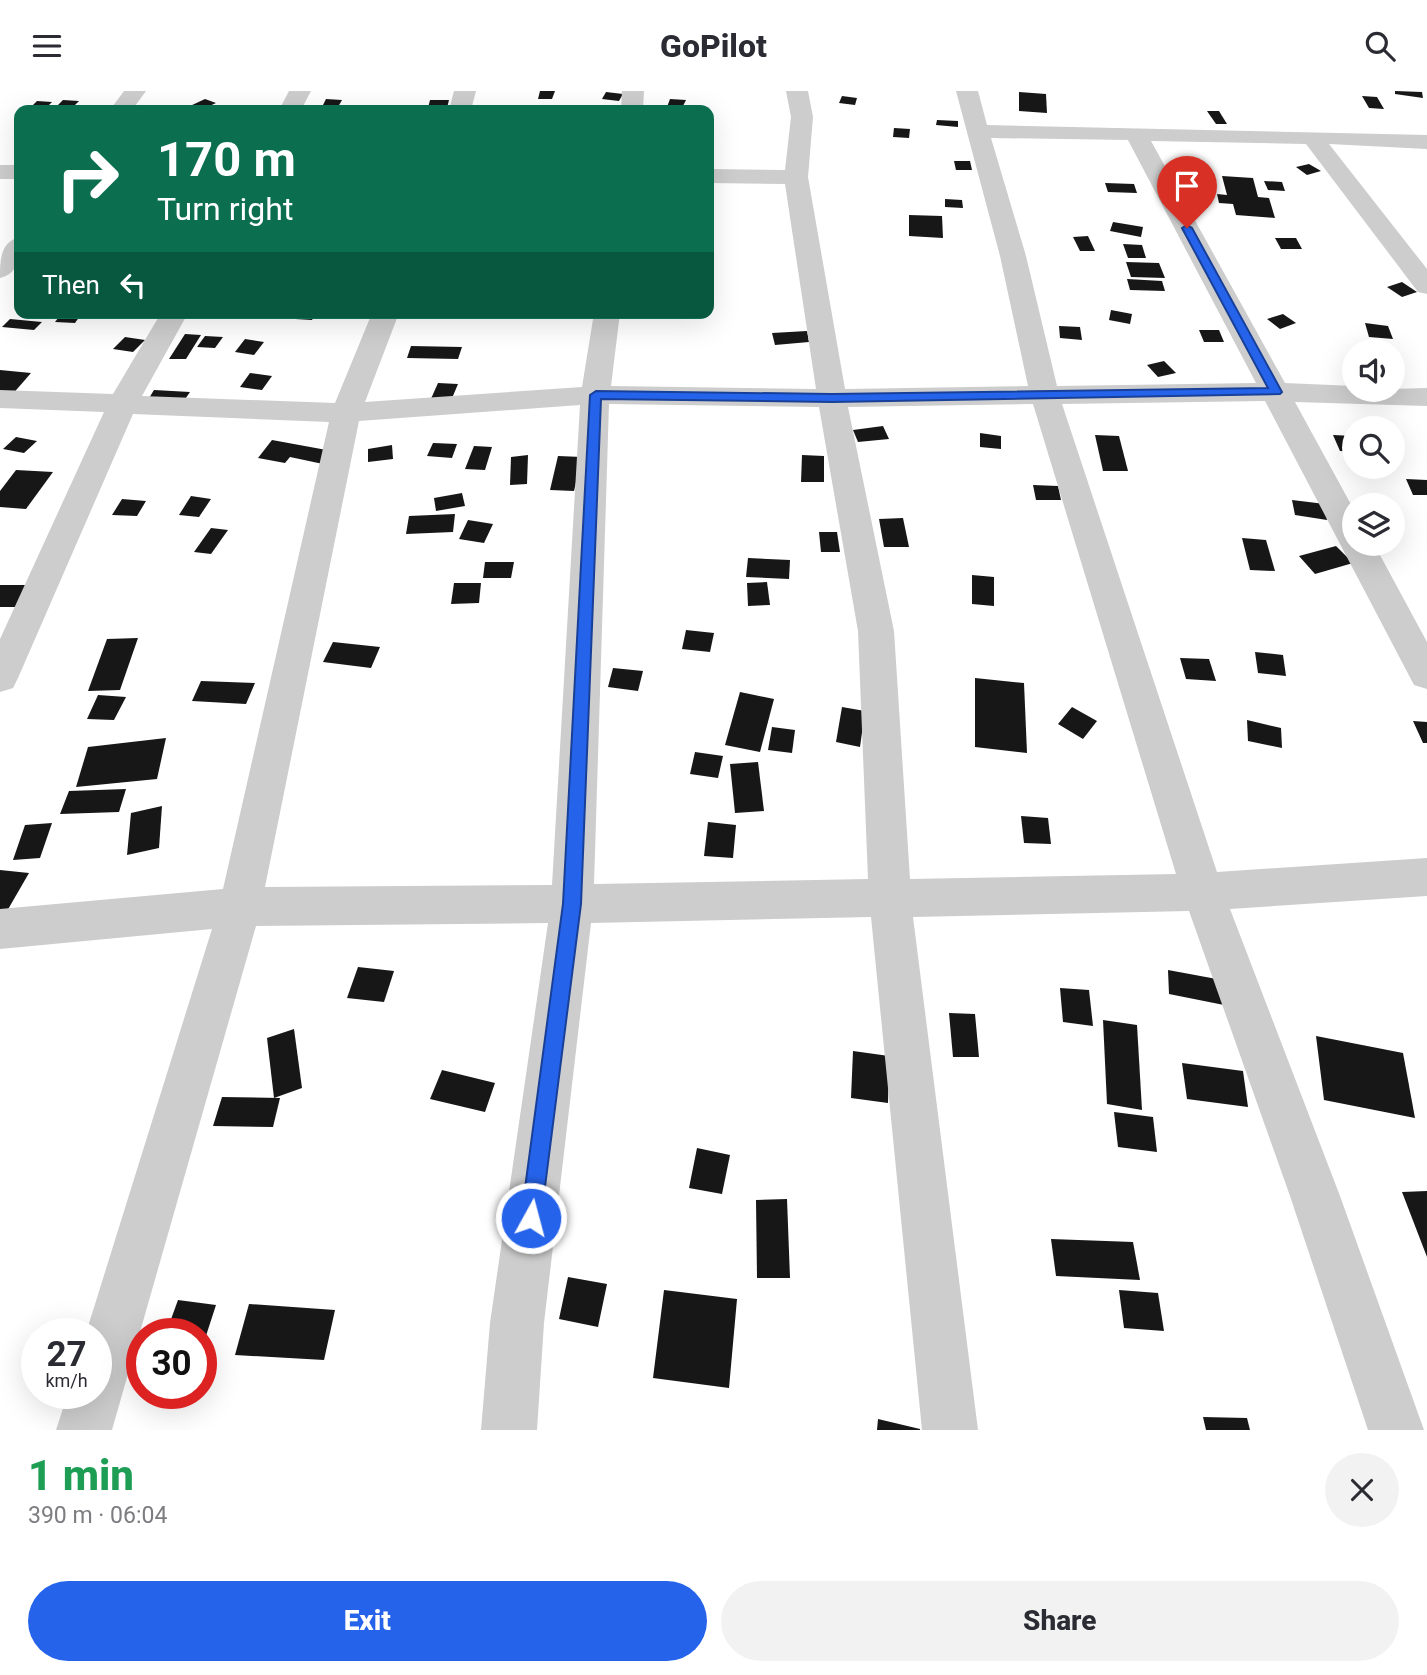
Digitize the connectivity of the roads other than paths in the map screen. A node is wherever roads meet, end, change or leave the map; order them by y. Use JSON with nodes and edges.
{"nodes":[{"id":1,"x":797,"y":91,"type":"edge"},
{"id":2,"x":967,"y":91,"type":"edge"},
{"id":3,"x":979,"y":131,"type":"junction"},
{"id":4,"x":1136,"y":134,"type":"junction"},
{"id":5,"x":1312,"y":137,"type":"junction"},
{"id":6,"x":1427,"y":142,"type":"edge"},
{"id":7,"x":714,"y":176,"type":"edge"},
{"id":8,"x":796,"y":177,"type":"junction"},
{"id":9,"x":14,"y":252,"type":"edge"},
{"id":10,"x":0,"y":270,"type":"edge"},
{"id":11,"x":1427,"y":286,"type":"edge"},
{"id":12,"x":172,"y":319,"type":"edge"},
{"id":13,"x":384,"y":319,"type":"edge"},
{"id":14,"x":606,"y":319,"type":"edge"},
{"id":15,"x":1276,"y":392,"type":"junction"},
{"id":16,"x":1044,"y":394,"type":"junction"},
{"id":17,"x":596,"y":395,"type":"junction"},
{"id":18,"x":1427,"y":397,"type":"edge"},
{"id":19,"x":832,"y":398,"type":"junction"},
{"id":20,"x":0,"y":399,"type":"edge"},
{"id":21,"x":123,"y":403,"type":"junction"},
{"id":22,"x":346,"y":413,"type":"junction"},
{"id":23,"x":1342,"y":516,"type":"edge"},
{"id":24,"x":1363,"y":556,"type":"edge"},
{"id":25,"x":1,"y":675,"type":"edge"},
{"id":26,"x":1427,"y":675,"type":"edge"},
{"id":27,"x":1427,"y":877,"type":"edge"},
{"id":28,"x":1203,"y":892,"type":"junction"},
{"id":29,"x":890,"y":898,"type":"junction"},
{"id":30,"x":572,"y":904,"type":"junction"},
{"id":31,"x":240,"y":907,"type":"junction"},
{"id":32,"x":0,"y":929,"type":"edge"},
{"id":33,"x":112,"y":1337,"type":"edge"},
{"id":34,"x":90,"y":1409,"type":"edge"},
{"id":35,"x":84,"y":1430,"type":"edge"},
{"id":36,"x":509,"y":1430,"type":"edge"},
{"id":37,"x":950,"y":1430,"type":"edge"},
{"id":38,"x":1396,"y":1430,"type":"edge"}],
"edges":[{"from":1,"to":8,"type":"street"},
{"from":2,"to":3,"type":"street"},
{"from":3,"to":4,"type":"street"},
{"from":3,"to":16,"type":"street"},
{"from":4,"to":5,"type":"street"},
{"from":4,"to":15,"type":"street"},
{"from":5,"to":6,"type":"street"},
{"from":5,"to":11,"type":"street"},
{"from":7,"to":8,"type":"street"},
{"from":8,"to":19,"type":"street"},
{"from":9,"to":10,"type":"street"},
{"from":12,"to":21,"type":"street"},
{"from":13,"to":22,"type":"street"},
{"from":14,"to":17,"type":"street"},
{"from":15,"to":16,"type":"street"},
{"from":15,"to":18,"type":"street"},
{"from":15,"to":23,"type":"street"},
{"from":16,"to":19,"type":"street"},
{"from":16,"to":28,"type":"street"},
{"from":17,"to":19,"type":"street"},
{"from":17,"to":22,"type":"street"},
{"from":17,"to":30,"type":"street"},
{"from":19,"to":29,"type":"street"},
{"from":20,"to":21,"type":"street"},
{"from":21,"to":22,"type":"street"},
{"from":21,"to":25,"type":"street"},
{"from":22,"to":31,"type":"street"},
{"from":24,"to":26,"type":"street"},
{"from":27,"to":28,"type":"street"},
{"from":28,"to":29,"type":"street"},
{"from":28,"to":38,"type":"street"},
{"from":29,"to":30,"type":"street"},
{"from":29,"to":37,"type":"street"},
{"from":30,"to":31,"type":"street"},
{"from":30,"to":36,"type":"street"},
{"from":31,"to":32,"type":"street"},
{"from":31,"to":33,"type":"street"},
{"from":34,"to":35,"type":"street"}]}
